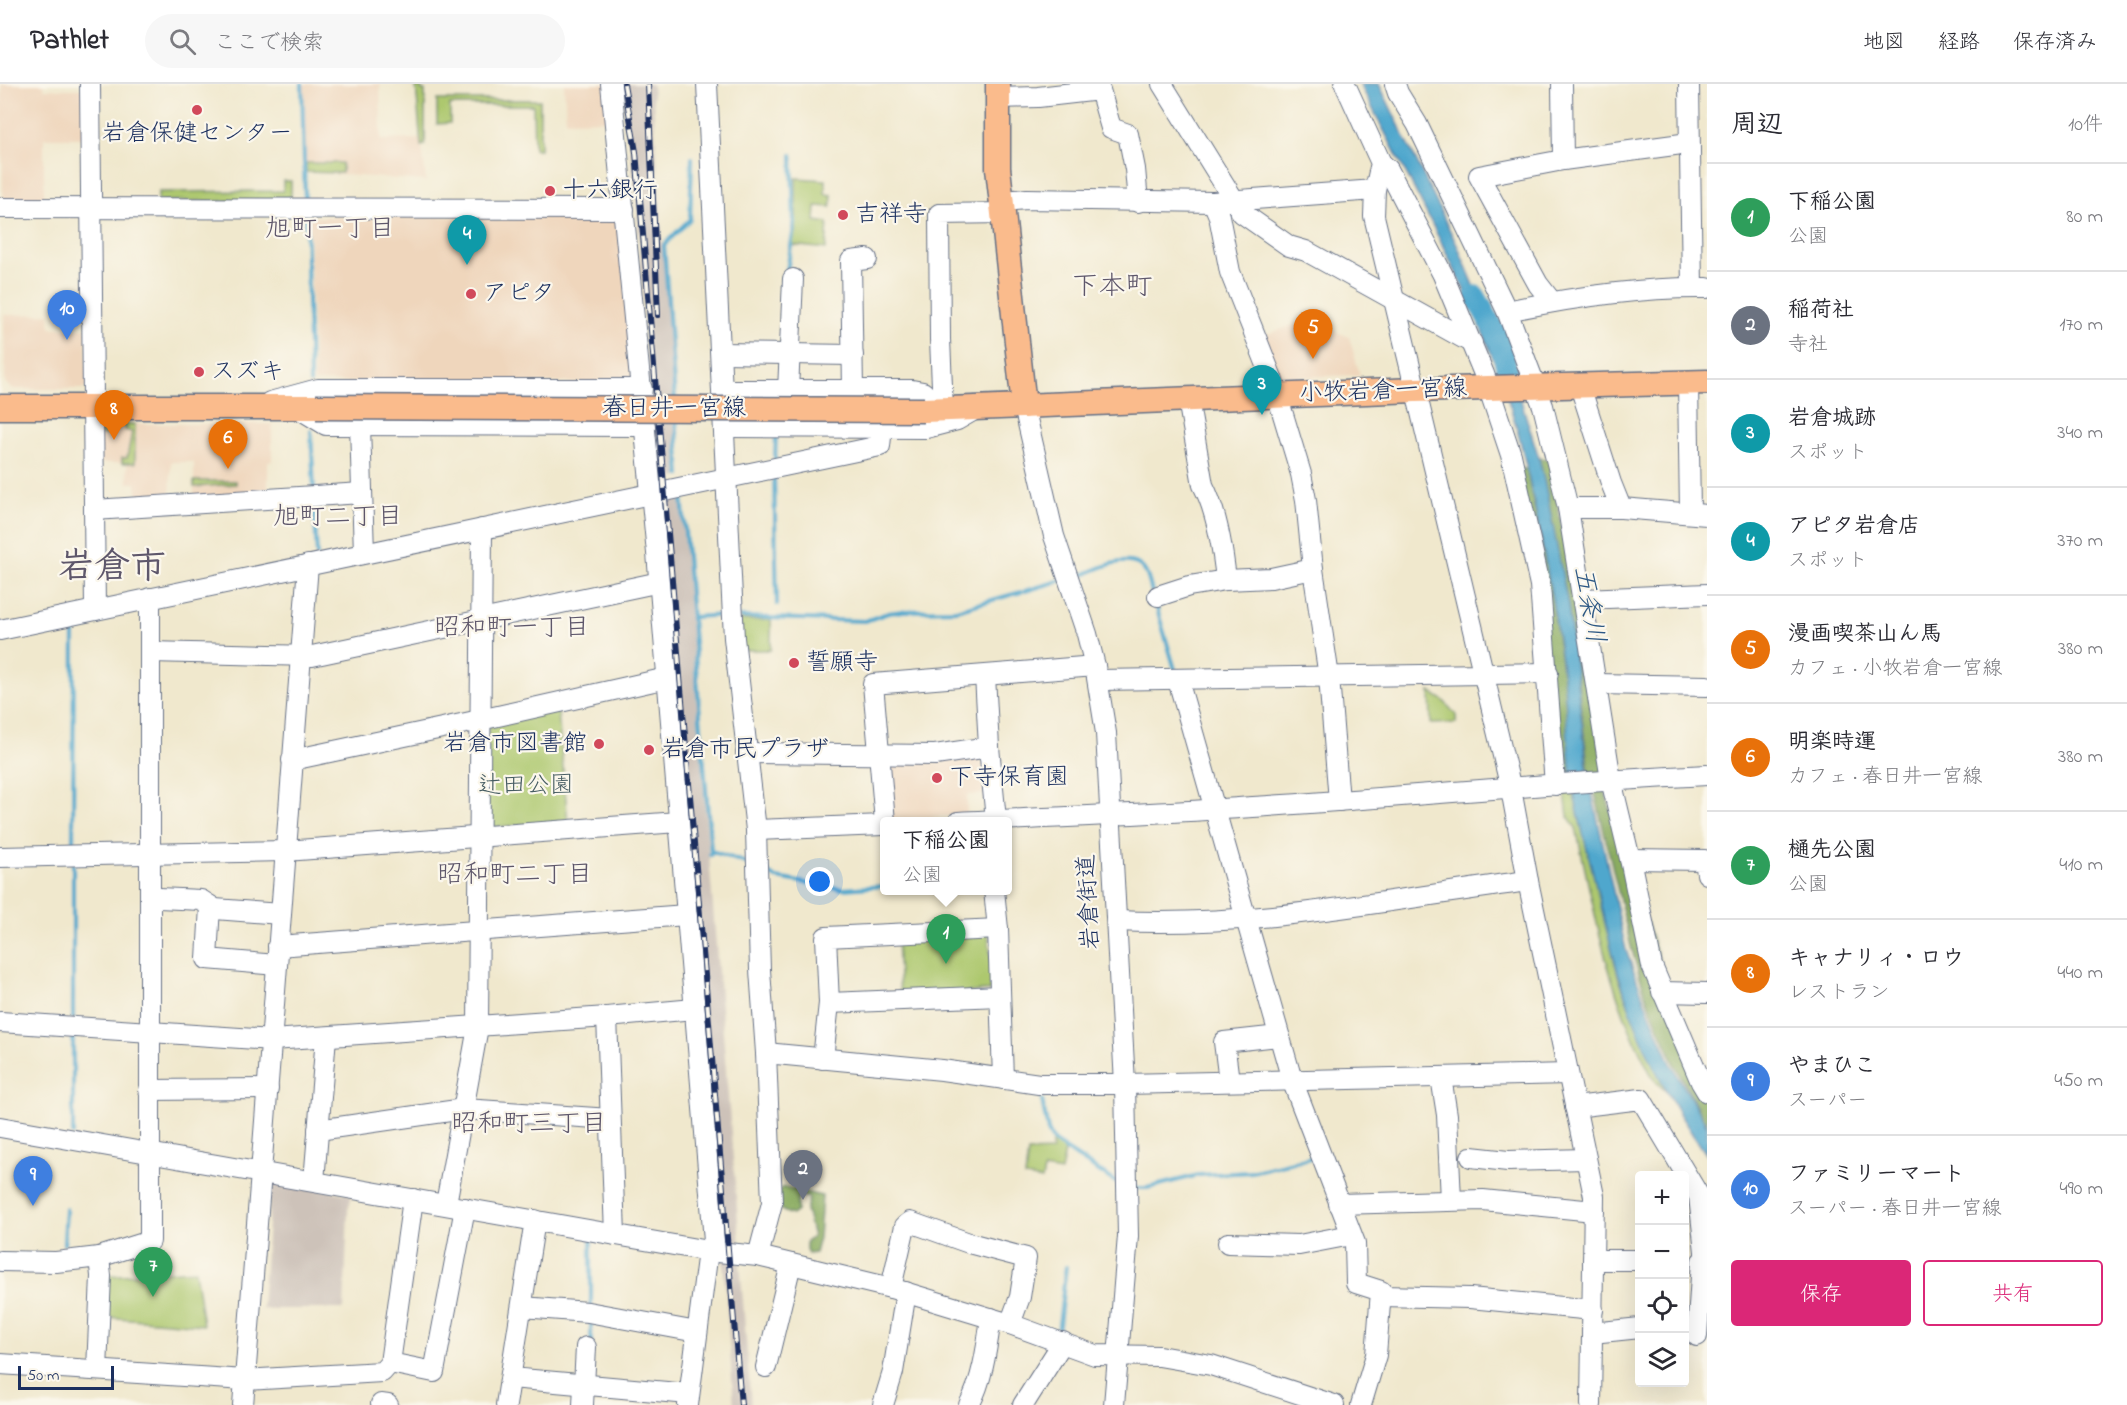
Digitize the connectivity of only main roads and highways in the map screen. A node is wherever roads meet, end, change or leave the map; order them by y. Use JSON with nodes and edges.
{"nodes":[{"id":1,"x":998,"y":91,"type":"edge"},
{"id":2,"x":1697,"y":383,"type":"edge"},
{"id":3,"x":1024,"y":406,"type":"junction"},
{"id":4,"x":0,"y":407,"type":"edge"}],
"edges":[{"from":1,"to":3,"type":"main road"},
{"from":2,"to":3,"type":"main road","name":"小牧岩倉一宮線"},
{"from":3,"to":4,"type":"main road","name":"春日井一宮線","bridge":true}]}
